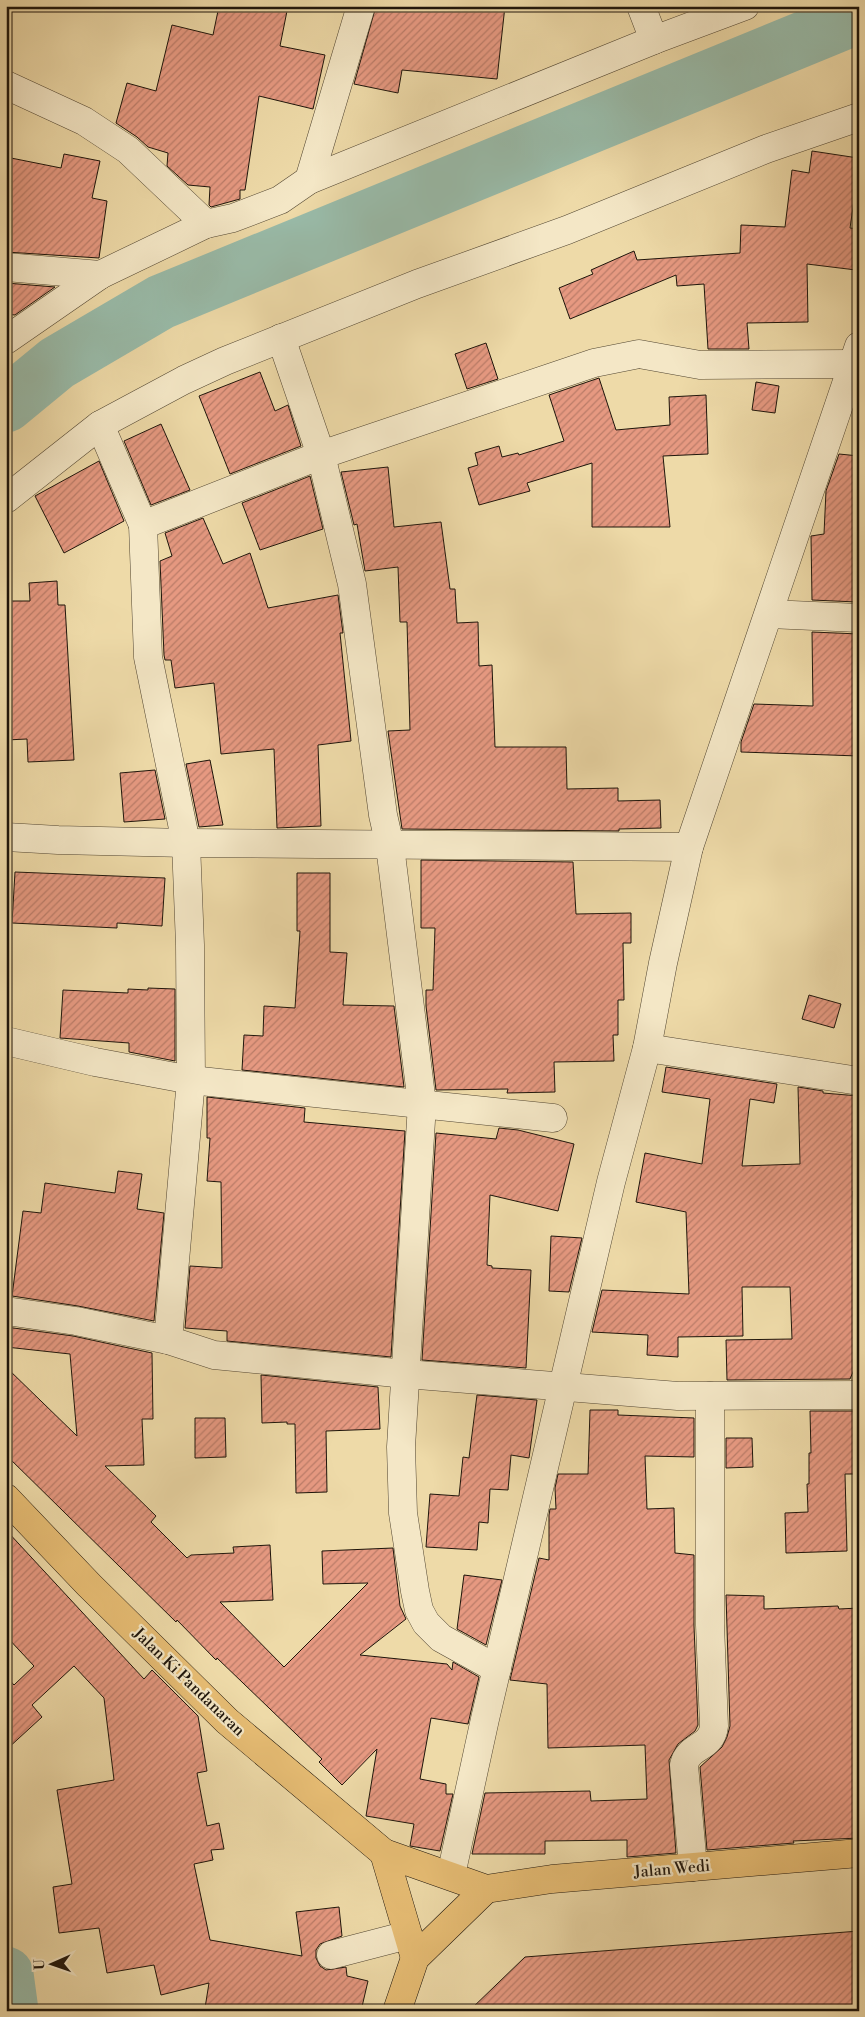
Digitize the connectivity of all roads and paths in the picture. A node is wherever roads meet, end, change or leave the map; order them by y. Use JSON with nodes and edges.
{"nodes":[{"id":1,"x":362,"y":6,"type":"edge"},
{"id":2,"x":640,"y":6,"type":"edge"},
{"id":3,"x":745,"y":6,"type":"edge"},
{"id":4,"x":654,"y":40,"type":"junction"},
{"id":5,"x":6,"y":85,"type":"edge"},
{"id":6,"x":859,"y":117,"type":"edge"},
{"id":7,"x":309,"y":180,"type":"junction"},
{"id":8,"x":206,"y":224,"type":"junction"},
{"id":9,"x":6,"y":267,"type":"edge"},
{"id":10,"x":100,"y":275,"type":"junction"},
{"id":11,"x":281,"y":338,"type":"junction"},
{"id":12,"x":6,"y":340,"type":"edge"},
{"id":13,"x":855,"y":355,"type":"edge"},
{"id":14,"x":100,"y":424,"type":"junction"},
{"id":15,"x":321,"y":455,"type":"junction"},
{"id":16,"x":6,"y":499,"type":"edge"},
{"id":17,"x":143,"y":525,"type":"junction"},
{"id":18,"x":769,"y":614,"type":"junction"},
{"id":19,"x":859,"y":618,"type":"edge"},
{"id":20,"x":6,"y":837,"type":"edge"},
{"id":21,"x":186,"y":843,"type":"junction"},
{"id":22,"x":390,"y":846,"type":"junction"},
{"id":23,"x":688,"y":847,"type":"junction"},
{"id":24,"x":6,"y":1041,"type":"edge"},
{"id":25,"x":647,"y":1048,"type":"junction"},
{"id":26,"x":191,"y":1080,"type":"junction"},
{"id":27,"x":859,"y":1081,"type":"edge"},
{"id":28,"x":422,"y":1104,"type":"junction"},
{"id":29,"x":553,"y":1118,"type":"dead end"},
{"id":30,"x":6,"y":1311,"type":"edge"},
{"id":31,"x":168,"y":1340,"type":"junction"},
{"id":32,"x":406,"y":1374,"type":"junction"},
{"id":33,"x":563,"y":1387,"type":"junction"},
{"id":34,"x":859,"y":1395,"type":"edge"},
{"id":35,"x":710,"y":1396,"type":"junction"},
{"id":36,"x":6,"y":1498,"type":"edge"},
{"id":37,"x":497,"y":1669,"type":"junction"},
{"id":38,"x":384,"y":1852,"type":"junction"},
{"id":39,"x":859,"y":1853,"type":"edge"},
{"id":40,"x":693,"y":1868,"type":"junction"},
{"id":41,"x":451,"y":1875,"type":"junction"},
{"id":42,"x":486,"y":1889,"type":"junction"},
{"id":43,"x":411,"y":1947,"type":"junction"},
{"id":44,"x":331,"y":1955,"type":"dead end"},
{"id":45,"x":397,"y":2011,"type":"edge"}],
"edges":[{"from":1,"to":7,"type":"street"},
{"from":2,"to":4,"type":"street"},
{"from":3,"to":4,"type":"street"},
{"from":4,"to":7,"type":"street"},
{"from":5,"to":8,"type":"street"},
{"from":6,"to":11,"type":"street"},
{"from":7,"to":8,"type":"street"},
{"from":8,"to":10,"type":"street"},
{"from":9,"to":10,"type":"street"},
{"from":10,"to":12,"type":"street"},
{"from":11,"to":14,"type":"street"},
{"from":11,"to":15,"type":"street"},
{"from":13,"to":15,"type":"street"},
{"from":13,"to":18,"type":"street"},
{"from":14,"to":16,"type":"street"},
{"from":14,"to":17,"type":"street"},
{"from":15,"to":17,"type":"street"},
{"from":15,"to":22,"type":"street"},
{"from":17,"to":21,"type":"street"},
{"from":18,"to":19,"type":"street"},
{"from":18,"to":23,"type":"street"},
{"from":20,"to":21,"type":"street"},
{"from":21,"to":22,"type":"street"},
{"from":21,"to":26,"type":"street"},
{"from":22,"to":23,"type":"street"},
{"from":22,"to":28,"type":"street"},
{"from":23,"to":25,"type":"street"},
{"from":24,"to":26,"type":"street"},
{"from":25,"to":27,"type":"street"},
{"from":25,"to":33,"type":"street"},
{"from":26,"to":28,"type":"street"},
{"from":26,"to":31,"type":"street"},
{"from":28,"to":29,"type":"street"},
{"from":28,"to":32,"type":"street"},
{"from":30,"to":31,"type":"street"},
{"from":31,"to":32,"type":"street"},
{"from":32,"to":33,"type":"street"},
{"from":32,"to":37,"type":"street"},
{"from":33,"to":35,"type":"street"},
{"from":33,"to":37,"type":"street"},
{"from":34,"to":35,"type":"street"},
{"from":35,"to":40,"type":"street"},
{"from":36,"to":38,"type":"main road","name":"Jalan Ki Pandanaran"},
{"from":37,"to":41,"type":"street"},
{"from":38,"to":41,"type":"main road"},
{"from":38,"to":43,"type":"main road"},
{"from":39,"to":40,"type":"main road","name":"Jalan Wedi"},
{"from":40,"to":42,"type":"main road","name":"Jalan Wedi"},
{"from":41,"to":42,"type":"main road"},
{"from":42,"to":43,"type":"main road"},
{"from":43,"to":44,"type":"street"},
{"from":43,"to":45,"type":"main road"}]}
